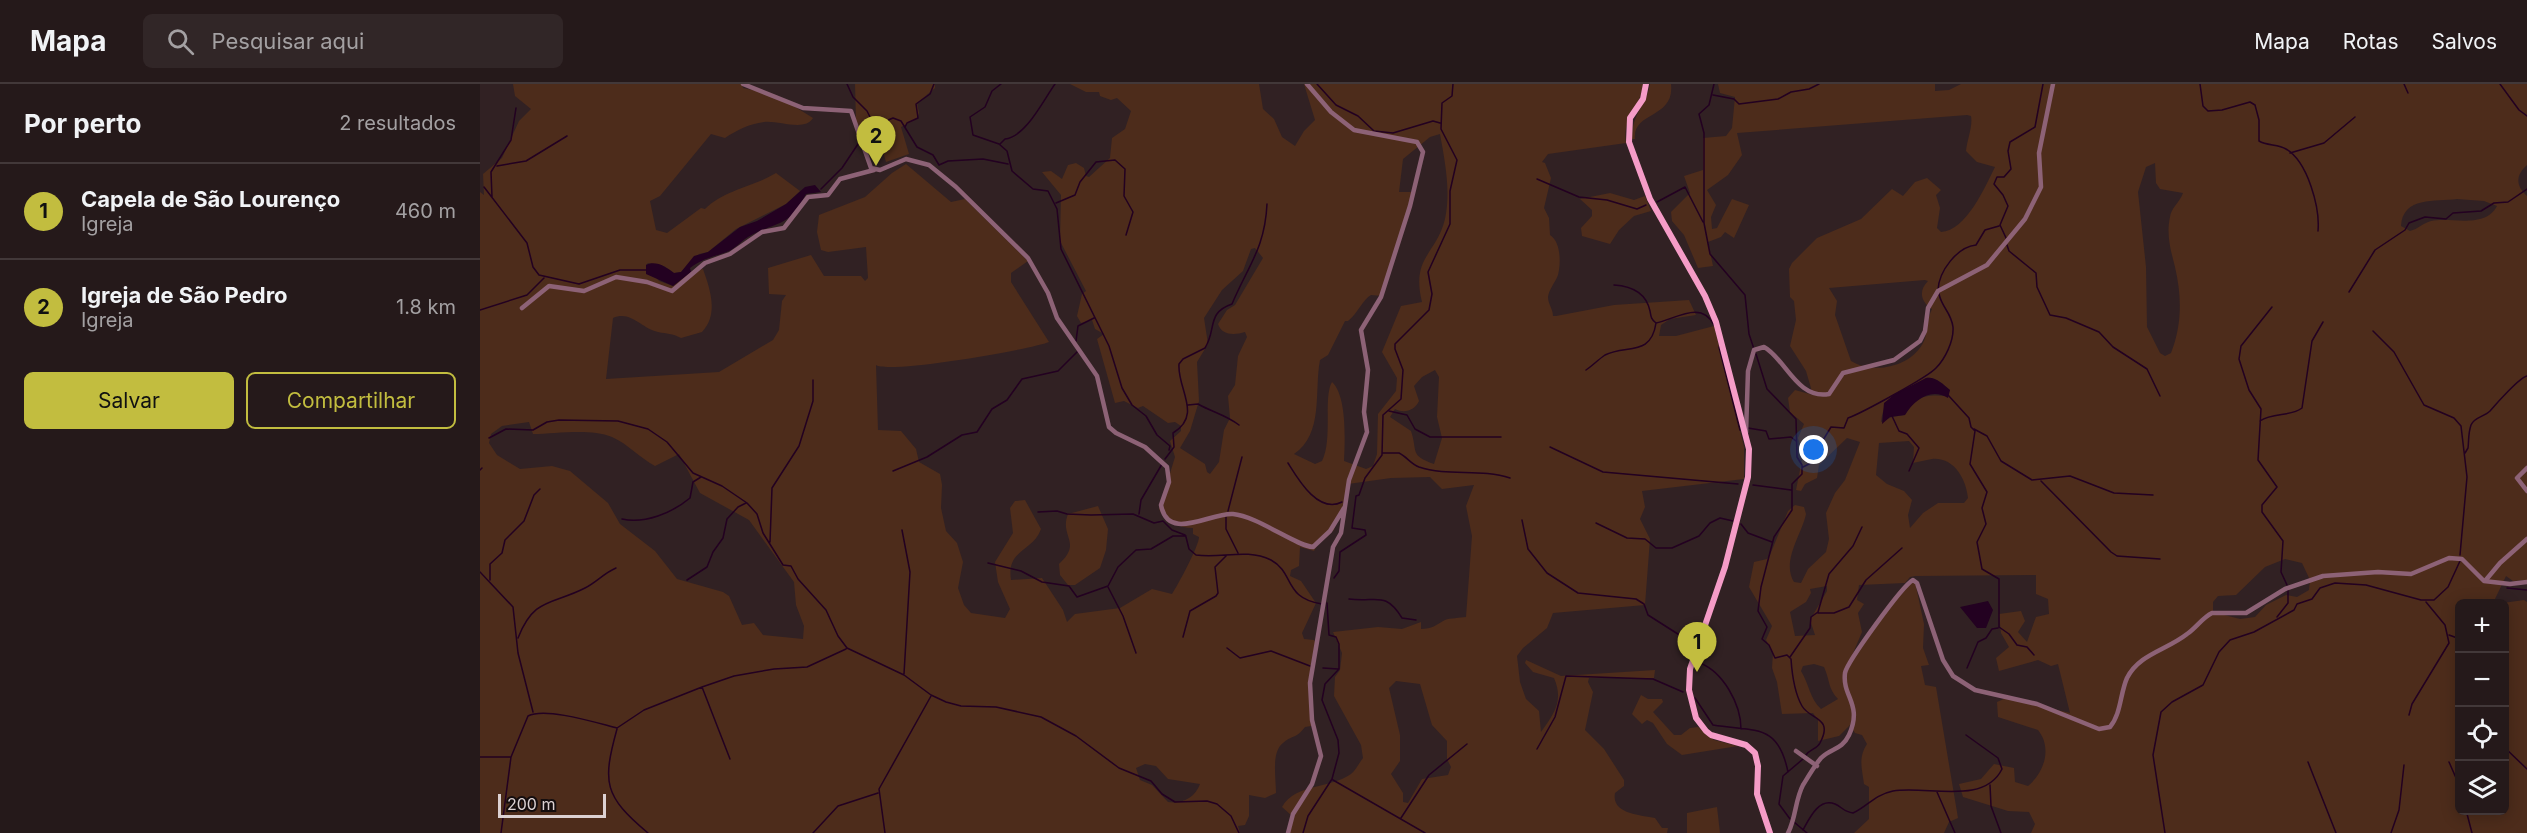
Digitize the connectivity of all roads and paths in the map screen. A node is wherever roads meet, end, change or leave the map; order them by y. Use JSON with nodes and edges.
{"nodes":[{"id":1,"x":743,"y":84,"type":"edge"},
{"id":2,"x":1307,"y":84,"type":"edge"},
{"id":3,"x":1646,"y":84,"type":"edge"},
{"id":4,"x":2053,"y":84,"type":"edge"},
{"id":5,"x":874,"y":170,"type":"junction"},
{"id":6,"x":522,"y":308,"type":"dead end"},
{"id":7,"x":1746,"y":432,"type":"junction"},
{"id":8,"x":2527,"y":468,"type":"edge"},
{"id":9,"x":2527,"y":491,"type":"edge"},
{"id":10,"x":1344,"y":508,"type":"junction"},
{"id":11,"x":2527,"y":539,"type":"edge"},
{"id":12,"x":2485,"y":581,"type":"junction"},
{"id":13,"x":2527,"y":582,"type":"edge"},
{"id":14,"x":1796,"y":752,"type":"dead end"},
{"id":15,"x":1817,"y":766,"type":"junction"},
{"id":16,"x":1789,"y":830,"type":"edge"},
{"id":17,"x":1288,"y":833,"type":"edge"},
{"id":18,"x":1770,"y":833,"type":"edge"}],
"edges":[{"from":1,"to":5,"type":"street"},
{"from":2,"to":10,"type":"street"},
{"from":3,"to":7,"type":"main road"},
{"from":4,"to":7,"type":"street"},
{"from":5,"to":6,"type":"street"},
{"from":5,"to":10,"type":"street"},
{"from":7,"to":18,"type":"main road"},
{"from":8,"to":9,"type":"street"},
{"from":10,"to":17,"type":"street"},
{"from":11,"to":12,"type":"street"},
{"from":12,"to":13,"type":"street"},
{"from":12,"to":15,"type":"street"},
{"from":14,"to":15,"type":"street"},
{"from":15,"to":16,"type":"street"}]}
